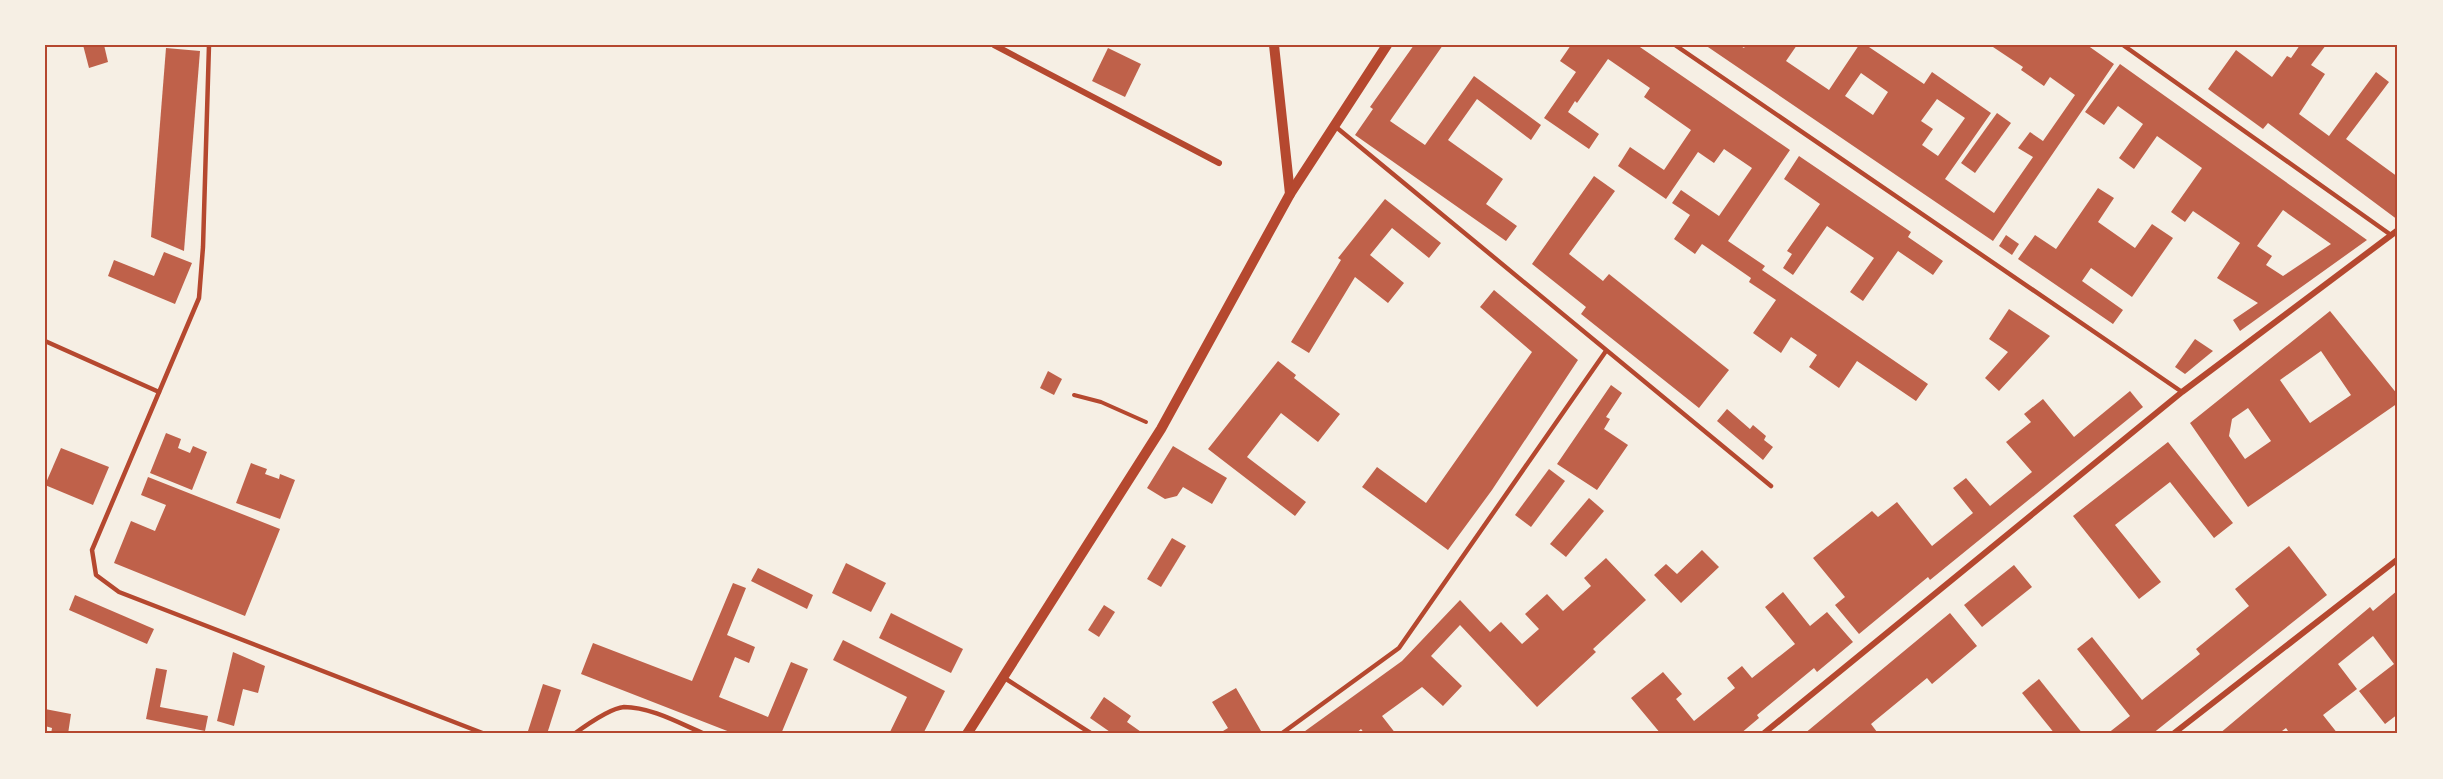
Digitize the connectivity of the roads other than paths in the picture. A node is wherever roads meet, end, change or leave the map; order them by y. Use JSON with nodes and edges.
{"nodes":[{"id":1,"x":209,"y":45,"type":"edge"},
{"id":2,"x":994,"y":45,"type":"edge"},
{"id":3,"x":1274,"y":45,"type":"edge"},
{"id":4,"x":1387,"y":45,"type":"edge"},
{"id":5,"x":1675,"y":45,"type":"edge"},
{"id":6,"x":2123,"y":45,"type":"edge"},
{"id":7,"x":1334,"y":125,"type":"junction"},
{"id":8,"x":1218,"y":163,"type":"dead end"},
{"id":9,"x":1290,"y":194,"type":"junction"},
{"id":10,"x":2398,"y":230,"type":"edge"},
{"id":11,"x":2391,"y":235,"type":"junction"},
{"id":12,"x":45,"y":341,"type":"edge"},
{"id":13,"x":1606,"y":351,"type":"junction"},
{"id":14,"x":159,"y":392,"type":"junction"},
{"id":15,"x":2182,"y":392,"type":"junction"},
{"id":16,"x":1771,"y":486,"type":"dead end"},
{"id":17,"x":2398,"y":559,"type":"edge"},
{"id":18,"x":1002,"y":676,"type":"junction"},
{"id":19,"x":485,"y":734,"type":"edge"},
{"id":20,"x":574,"y":734,"type":"edge"},
{"id":21,"x":705,"y":734,"type":"edge"},
{"id":22,"x":967,"y":734,"type":"edge"},
{"id":23,"x":1092,"y":734,"type":"edge"},
{"id":24,"x":1281,"y":734,"type":"edge"},
{"id":25,"x":1763,"y":734,"type":"edge"},
{"id":26,"x":2173,"y":734,"type":"edge"}],
"edges":[{"from":1,"to":14,"type":"lane"},
{"from":2,"to":8,"type":"street"},
{"from":3,"to":9,"type":"street"},
{"from":4,"to":7,"type":"street"},
{"from":5,"to":15,"type":"lane"},
{"from":6,"to":11,"type":"lane"},
{"from":7,"to":9,"type":"street"},
{"from":7,"to":13,"type":"lane"},
{"from":9,"to":18,"type":"street"},
{"from":10,"to":11,"type":"street"},
{"from":11,"to":15,"type":"street"},
{"from":12,"to":14,"type":"lane"},
{"from":13,"to":16,"type":"lane"},
{"from":13,"to":24,"type":"lane"},
{"from":14,"to":19,"type":"lane"},
{"from":15,"to":25,"type":"street"},
{"from":17,"to":26,"type":"street"},
{"from":18,"to":22,"type":"street"},
{"from":18,"to":23,"type":"lane"},
{"from":20,"to":21,"type":"lane"}]}
